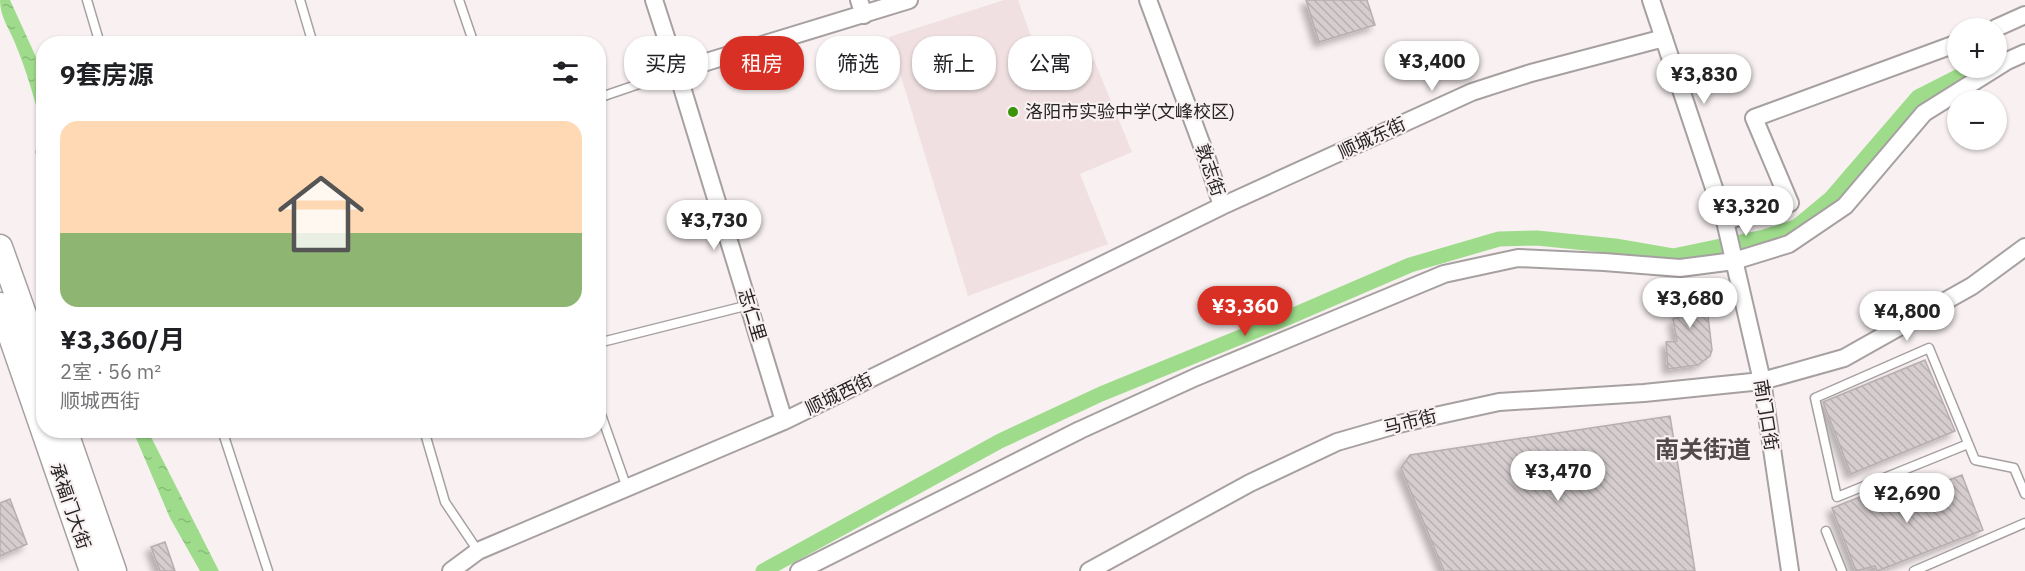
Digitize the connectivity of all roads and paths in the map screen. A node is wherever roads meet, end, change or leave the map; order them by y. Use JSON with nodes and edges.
{"nodes":[{"id":1,"x":87,"y":0,"type":"edge"},
{"id":2,"x":300,"y":0,"type":"edge"},
{"id":3,"x":459,"y":0,"type":"edge"},
{"id":4,"x":654,"y":0,"type":"edge"},
{"id":5,"x":909,"y":0,"type":"edge"},
{"id":6,"x":1148,"y":0,"type":"edge"},
{"id":7,"x":1651,"y":0,"type":"edge"},
{"id":8,"x":861,"y":7,"type":"edge"},
{"id":9,"x":2025,"y":15,"type":"edge"},
{"id":10,"x":2007,"y":23,"type":"edge"},
{"id":11,"x":98,"y":36,"type":"edge"},
{"id":12,"x":311,"y":36,"type":"edge"},
{"id":13,"x":471,"y":36,"type":"edge"},
{"id":14,"x":666,"y":36,"type":"edge"},
{"id":15,"x":1664,"y":38,"type":"junction"},
{"id":16,"x":1947,"y":47,"type":"edge"},
{"id":17,"x":2025,"y":53,"type":"edge"},
{"id":18,"x":708,"y":60,"type":"edge"},
{"id":19,"x":624,"y":89,"type":"edge"},
{"id":20,"x":683,"y":90,"type":"edge"},
{"id":21,"x":606,"y":95,"type":"edge"},
{"id":22,"x":1222,"y":206,"type":"junction"},
{"id":23,"x":1725,"y":221,"type":"junction"},
{"id":24,"x":0,"y":246,"type":"edge"},
{"id":25,"x":2025,"y":247,"type":"edge"},
{"id":26,"x":1734,"y":261,"type":"junction"},
{"id":27,"x":0,"y":305,"type":"edge"},
{"id":28,"x":749,"y":305,"type":"junction"},
{"id":29,"x":606,"y":341,"type":"edge"},
{"id":30,"x":36,"y":347,"type":"edge"},
{"id":31,"x":1762,"y":381,"type":"junction"},
{"id":32,"x":36,"y":409,"type":"edge"},
{"id":33,"x":784,"y":421,"type":"junction"},
{"id":34,"x":606,"y":429,"type":"edge"},
{"id":35,"x":46,"y":438,"type":"edge"},
{"id":36,"x":68,"y":438,"type":"edge"},
{"id":37,"x":225,"y":438,"type":"edge"},
{"id":38,"x":426,"y":438,"type":"edge"},
{"id":39,"x":1968,"y":444,"type":"junction"},
{"id":40,"x":627,"y":488,"type":"junction"},
{"id":41,"x":2025,"y":494,"type":"edge"},
{"id":42,"x":2025,"y":523,"type":"edge"},
{"id":43,"x":1826,"y":531,"type":"dead end"},
{"id":44,"x":478,"y":551,"type":"junction"},
{"id":45,"x":92,"y":571,"type":"edge"},
{"id":46,"x":114,"y":571,"type":"edge"},
{"id":47,"x":268,"y":571,"type":"edge"},
{"id":48,"x":451,"y":571,"type":"edge"},
{"id":49,"x":798,"y":571,"type":"edge"},
{"id":50,"x":1089,"y":571,"type":"edge"},
{"id":51,"x":1790,"y":571,"type":"edge"},
{"id":52,"x":1842,"y":571,"type":"edge"},
{"id":53,"x":1914,"y":571,"type":"edge"}],
"edges":[{"from":1,"to":11,"type":"lane"},
{"from":2,"to":12,"type":"lane"},
{"from":3,"to":13,"type":"lane"},
{"from":4,"to":14,"type":"street","name":"志仁里"},
{"from":5,"to":8,"type":"street"},
{"from":6,"to":22,"type":"street","name":"敦志街"},
{"from":7,"to":15,"type":"street","name":"南门口街"},
{"from":8,"to":18,"type":"street"},
{"from":9,"to":10,"type":"street"},
{"from":15,"to":22,"type":"street","name":"顺城东街"},
{"from":15,"to":23,"type":"street","name":"南门口街"},
{"from":16,"to":23,"type":"street"},
{"from":17,"to":26,"type":"street"},
{"from":19,"to":21,"type":"lane"},
{"from":20,"to":28,"type":"street","name":"志仁里"},
{"from":22,"to":33,"type":"street","name":"顺城西街"},
{"from":23,"to":26,"type":"street","name":"南门口街"},
{"from":24,"to":30,"type":"main road"},
{"from":25,"to":31,"type":"street","name":"马市街"},
{"from":26,"to":31,"type":"street","name":"南门口街"},
{"from":26,"to":49,"type":"street"},
{"from":27,"to":32,"type":"main road","name":"承福门大街"},
{"from":28,"to":29,"type":"lane"},
{"from":28,"to":33,"type":"street","name":"志仁里"},
{"from":31,"to":50,"type":"street","name":"马市街"},
{"from":31,"to":51,"type":"street","name":"南门口街"},
{"from":33,"to":40,"type":"street","name":"顺城西街"},
{"from":34,"to":40,"type":"lane"},
{"from":35,"to":45,"type":"main road","name":"承福门大街"},
{"from":36,"to":46,"type":"main road","name":"承福门大街"},
{"from":37,"to":47,"type":"lane"},
{"from":38,"to":44,"type":"lane"},
{"from":39,"to":39,"type":"lane"},
{"from":39,"to":41,"type":"lane"},
{"from":40,"to":44,"type":"street","name":"顺城西街"},
{"from":42,"to":53,"type":"lane"},
{"from":43,"to":52,"type":"lane"},
{"from":44,"to":48,"type":"street","name":"顺城西街"}]}
